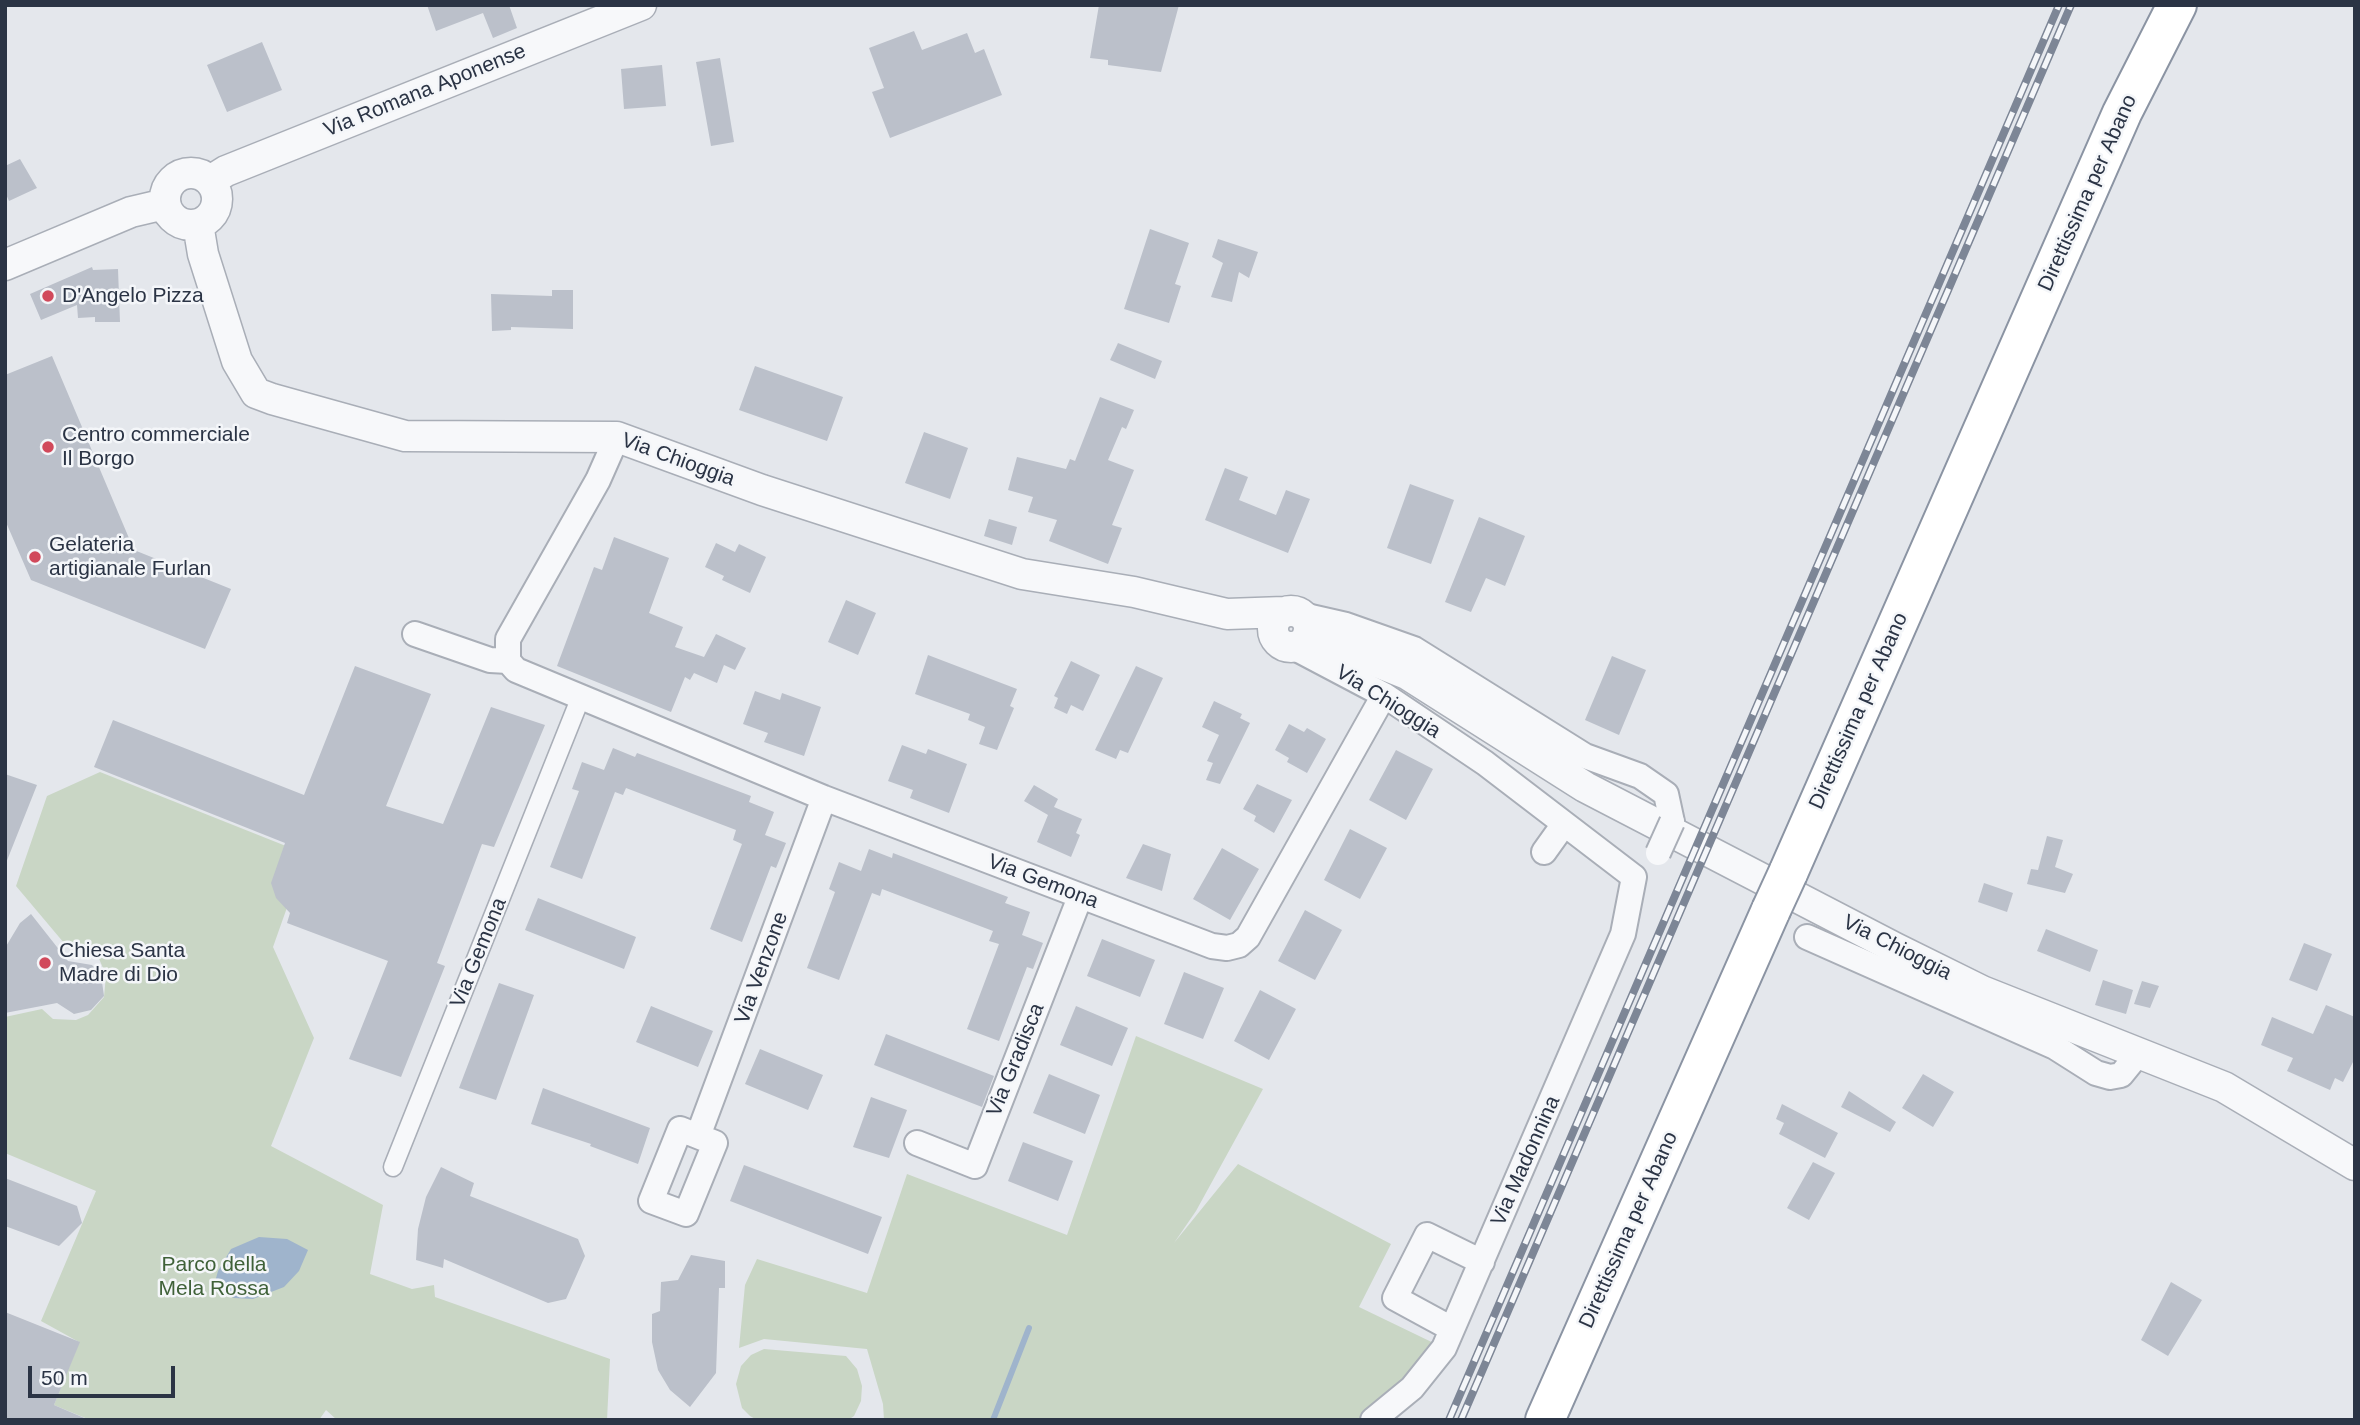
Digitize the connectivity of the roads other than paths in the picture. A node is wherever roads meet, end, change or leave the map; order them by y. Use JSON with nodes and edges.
{"nodes":[{"id":1,"x":641,"y":5,"type":"edge"},
{"id":2,"x":2177,"y":5,"type":"edge"},
{"id":3,"x":210,"y":181,"type":"junction"},
{"id":4,"x":165,"y":204,"type":"junction"},
{"id":5,"x":198,"y":224,"type":"junction"},
{"id":6,"x":5,"y":265,"type":"edge"},
{"id":7,"x":617,"y":437,"type":"junction"},
{"id":8,"x":1293,"y":630,"type":"junction"},
{"id":9,"x":415,"y":634,"type":"dead end"},
{"id":10,"x":509,"y":661,"type":"junction"},
{"id":11,"x":1384,"y":695,"type":"junction"},
{"id":12,"x":580,"y":699,"type":"junction"},
{"id":13,"x":824,"y":798,"type":"junction"},
{"id":14,"x":1564,"y":824,"type":"junction"},
{"id":15,"x":1544,"y":852,"type":"dead end"},
{"id":16,"x":1634,"y":877,"type":"junction"},
{"id":17,"x":1080,"y":897,"type":"junction"},
{"id":18,"x":1807,"y":937,"type":"dead end"},
{"id":19,"x":2133,"y":1050,"type":"junction"},
{"id":20,"x":698,"y":1136,"type":"junction"},
{"id":21,"x":917,"y":1143,"type":"dead end"},
{"id":22,"x":2355,"y":1165,"type":"edge"},
{"id":23,"x":393,"y":1167,"type":"dead end"},
{"id":24,"x":1482,"y":1262,"type":"junction"},
{"id":25,"x":1452,"y":1329,"type":"junction"},
{"id":26,"x":1373,"y":1420,"type":"edge"},
{"id":27,"x":1545,"y":1420,"type":"edge"}],
"edges":[{"from":1,"to":3,"type":"street","name":"Via Romana Aponense"},
{"from":2,"to":27,"type":"highway","name":"Direttissima per Abano","bridge":true},
{"from":3,"to":4,"type":"street"},
{"from":3,"to":5,"type":"street"},
{"from":4,"to":5,"type":"street"},
{"from":4,"to":6,"type":"street"},
{"from":5,"to":7,"type":"street","name":"Via Chioggia"},
{"from":7,"to":8,"type":"street","name":"Via Chioggia"},
{"from":7,"to":10,"type":"street"},
{"from":8,"to":11,"type":"street","name":"Via Chioggia"},
{"from":8,"to":16,"type":"street","name":"Via Chioggia","bridge":true},
{"from":8,"to":19,"type":"street","name":"Via Chioggia"},
{"from":9,"to":10,"type":"street","name":"Via Gemona"},
{"from":10,"to":12,"type":"street","name":"Via Gemona"},
{"from":11,"to":14,"type":"street","name":"Via Chioggia"},
{"from":11,"to":17,"type":"street","name":"Via Gemona"},
{"from":12,"to":13,"type":"street","name":"Via Gemona"},
{"from":12,"to":23,"type":"street","name":"Via Gemona"},
{"from":13,"to":17,"type":"street","name":"Via Gemona"},
{"from":13,"to":20,"type":"street","name":"Via Venzone"},
{"from":14,"to":15,"type":"street"},
{"from":14,"to":16,"type":"street","name":"Via Chioggia"},
{"from":16,"to":24,"type":"street","name":"Via Madonnina"},
{"from":17,"to":21,"type":"street","name":"Via Gradisca"},
{"from":18,"to":19,"type":"street","name":"Via Chioggia"},
{"from":19,"to":22,"type":"street","name":"Via Chioggia"},
{"from":20,"to":20,"type":"street"},
{"from":24,"to":25,"type":"street","name":"Via Madonnina"},
{"from":24,"to":25,"type":"street"},
{"from":25,"to":26,"type":"street","name":"Via Madonnina"}]}
